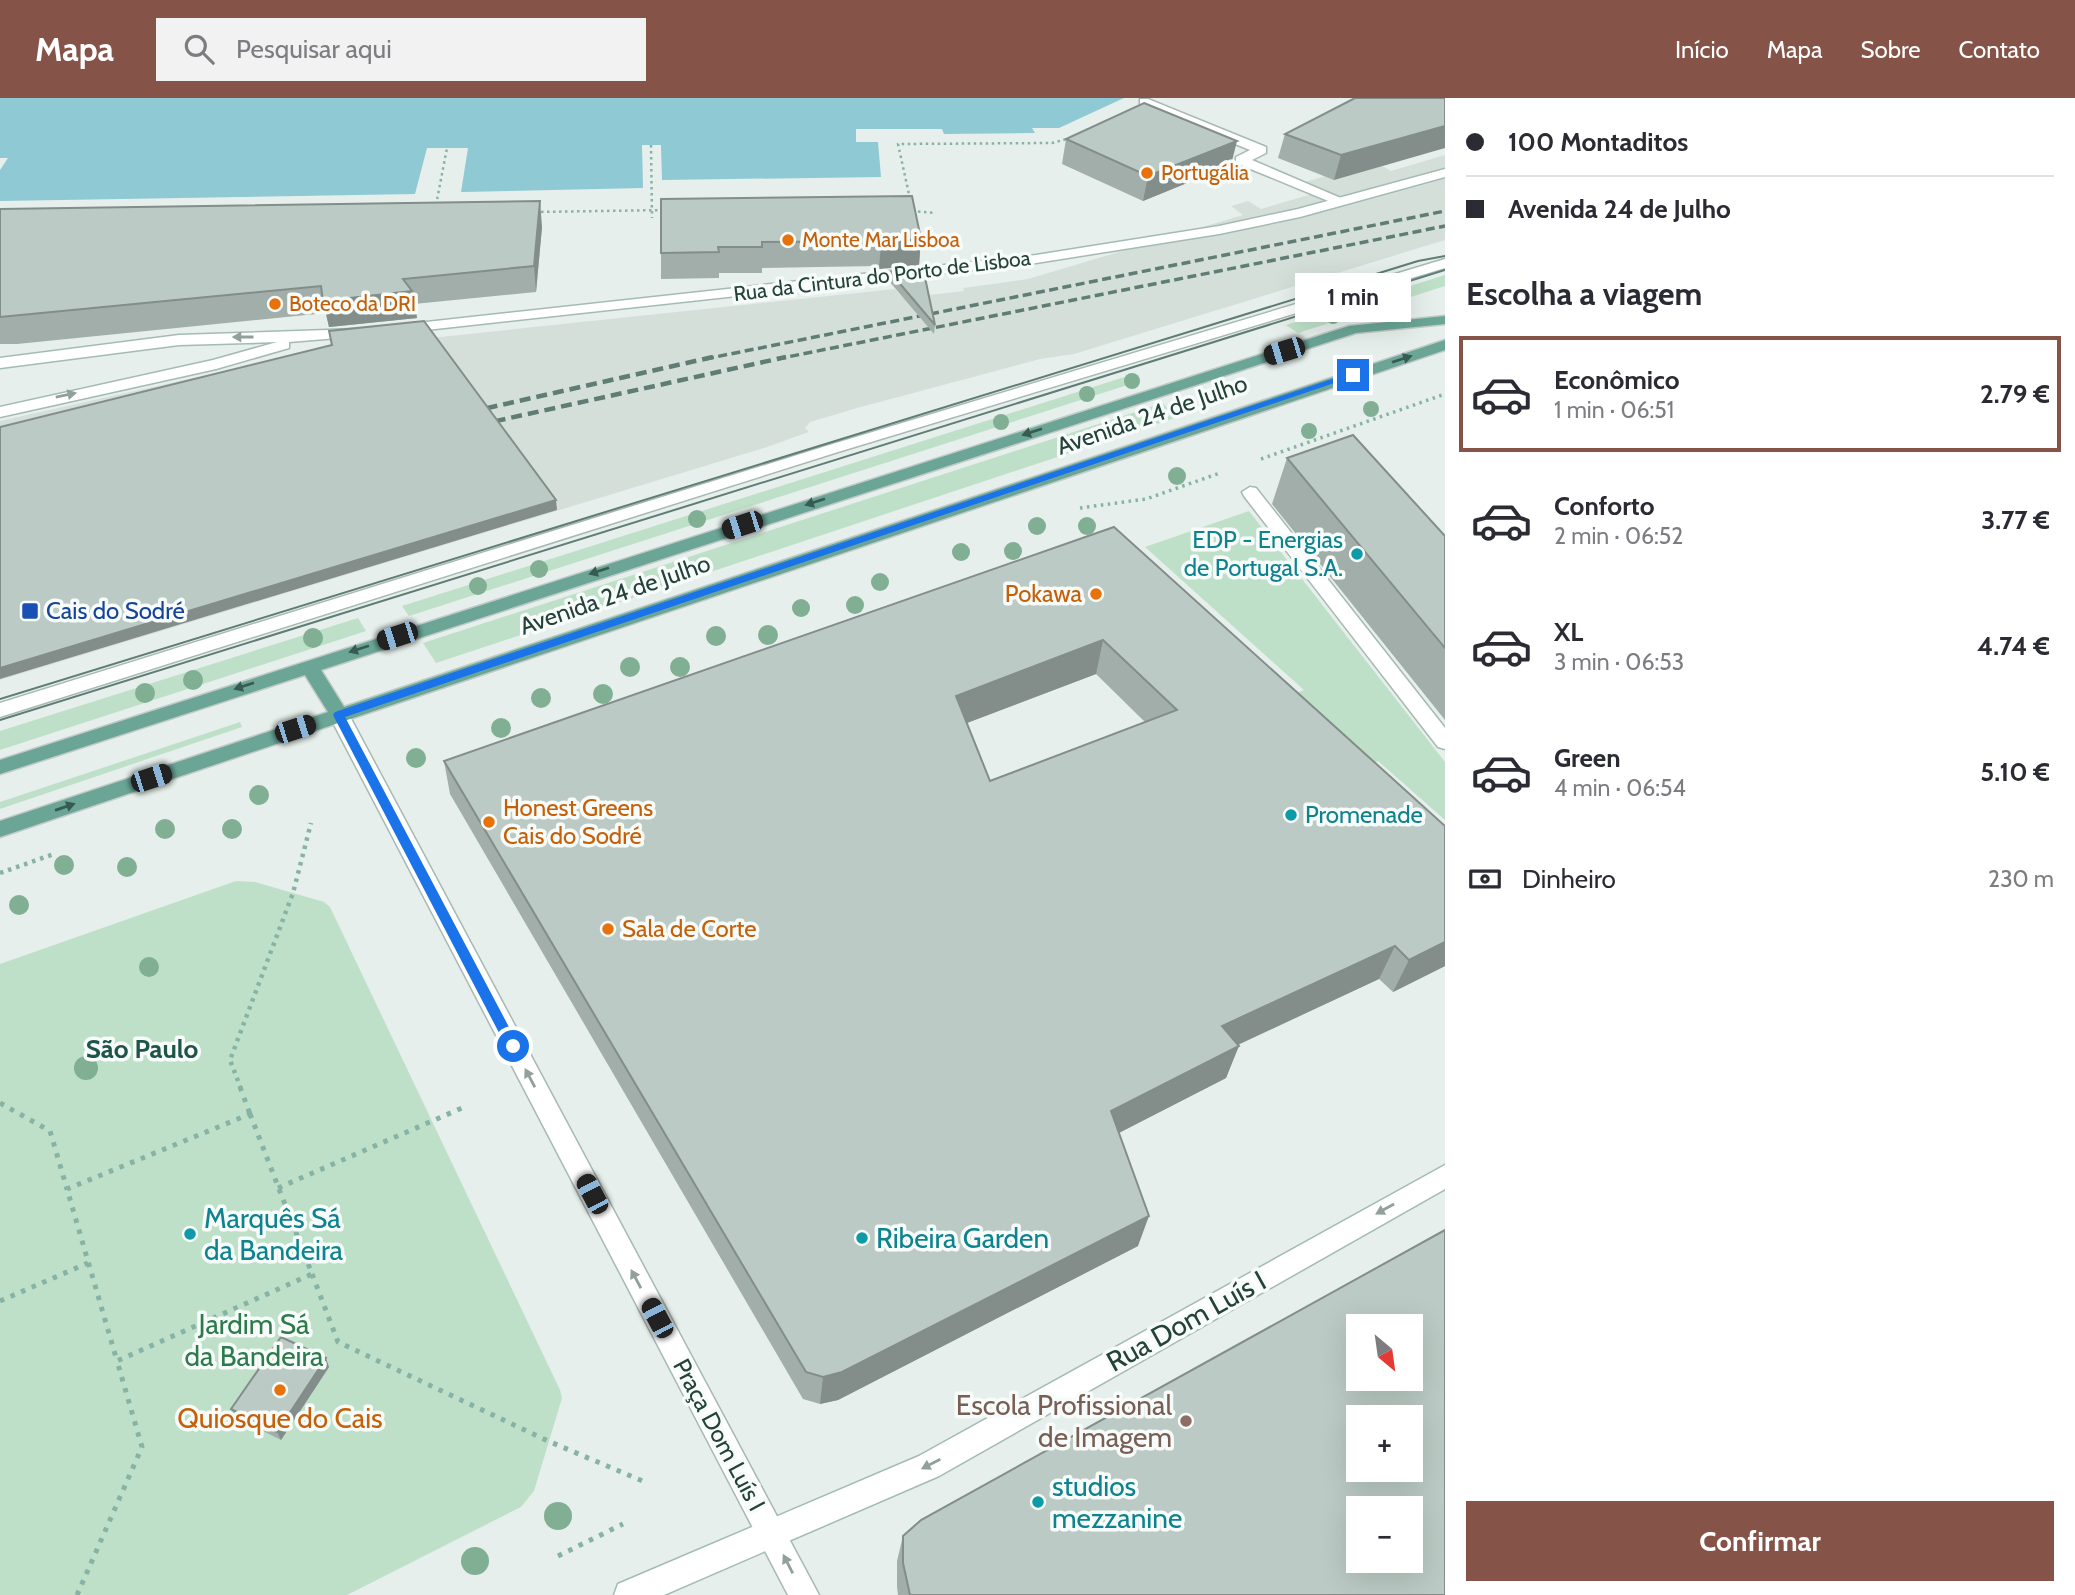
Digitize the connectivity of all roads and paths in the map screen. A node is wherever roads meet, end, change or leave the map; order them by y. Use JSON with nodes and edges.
{"nodes":[{"id":1,"x":1144,"y":102,"type":"edge"},
{"id":2,"x":1076,"y":136,"type":"edge"},
{"id":3,"x":651,"y":145,"type":"dead end"},
{"id":4,"x":447,"y":148,"type":"dead end"},
{"id":5,"x":1445,"y":173,"type":"edge"},
{"id":6,"x":1343,"y":202,"type":"junction"},
{"id":7,"x":679,"y":210,"type":"edge"},
{"id":8,"x":652,"y":211,"type":"junction"},
{"id":9,"x":529,"y":212,"type":"edge"},
{"id":10,"x":435,"y":213,"type":"edge"},
{"id":11,"x":936,"y":213,"type":"dead end"},
{"id":12,"x":652,"y":218,"type":"dead end"},
{"id":13,"x":1445,"y":263,"type":"edge"},
{"id":14,"x":1445,"y":320,"type":"edge"},
{"id":15,"x":311,"y":337,"type":"junction"},
{"id":16,"x":1445,"y":345,"type":"edge"},
{"id":17,"x":0,"y":363,"type":"edge"},
{"id":18,"x":0,"y":412,"type":"edge"},
{"id":19,"x":1251,"y":492,"type":"dead end"},
{"id":20,"x":309,"y":665,"type":"junction"},
{"id":21,"x":0,"y":710,"type":"edge"},
{"id":22,"x":339,"y":715,"type":"junction"},
{"id":23,"x":1445,"y":742,"type":"edge"},
{"id":24,"x":1,"y":767,"type":"edge"},
{"id":25,"x":311,"y":823,"type":"dead end"},
{"id":26,"x":0,"y":828,"type":"edge"},
{"id":27,"x":0,"y":1103,"type":"edge"},
{"id":28,"x":462,"y":1108,"type":"dead end"},
{"id":29,"x":250,"y":1114,"type":"junction"},
{"id":30,"x":1445,"y":1176,"type":"edge"},
{"id":31,"x":278,"y":1188,"type":"junction"},
{"id":32,"x":67,"y":1189,"type":"junction"},
{"id":33,"x":88,"y":1263,"type":"junction"},
{"id":34,"x":312,"y":1274,"type":"junction"},
{"id":35,"x":0,"y":1301,"type":"edge"},
{"id":36,"x":117,"y":1361,"type":"junction"},
{"id":37,"x":645,"y":1482,"type":"dead end"},
{"id":38,"x":623,"y":1524,"type":"dead end"},
{"id":39,"x":772,"y":1534,"type":"junction"},
{"id":40,"x":558,"y":1556,"type":"dead end"},
{"id":41,"x":77,"y":1595,"type":"edge"},
{"id":42,"x":629,"y":1595,"type":"edge"},
{"id":43,"x":804,"y":1595,"type":"edge"}],
"edges":[{"from":1,"to":6,"type":"street"},
{"from":2,"to":11,"type":"path"},
{"from":3,"to":8,"type":"path"},
{"from":4,"to":10,"type":"path"},
{"from":5,"to":6,"type":"street","name":"Rua da Cintura do Porto de Lisboa"},
{"from":6,"to":15,"type":"street","name":"Rua da Cintura do Porto de Lisboa"},
{"from":7,"to":8,"type":"path"},
{"from":8,"to":9,"type":"path"},
{"from":8,"to":12,"type":"path"},
{"from":13,"to":21,"type":"street"},
{"from":14,"to":20,"type":"main road","name":"Avenida 24 de Julho","one_way":true},
{"from":15,"to":17,"type":"street","name":"Rua da Cintura do Porto de Lisboa","one_way":true},
{"from":18,"to":15,"type":"street","name":"Rua da Cintura do Porto de Lisboa","one_way":true},
{"from":22,"to":16,"type":"main road","name":"Avenida 24 de Julho","one_way":true},
{"from":19,"to":23,"type":"street"},
{"from":20,"to":22,"type":"main road"},
{"from":20,"to":24,"type":"main road","name":"Avenida 24 de Julho","one_way":true},
{"from":26,"to":22,"type":"main road","name":"Avenida 24 de Julho","one_way":true},
{"from":39,"to":22,"type":"street","name":"Praça Dom Luís I","one_way":true},
{"from":25,"to":29,"type":"path"},
{"from":27,"to":32,"type":"path"},
{"from":28,"to":31,"type":"path"},
{"from":29,"to":31,"type":"path"},
{"from":29,"to":32,"type":"path"},
{"from":30,"to":39,"type":"street","name":"Rua Dom Luís I","one_way":true},
{"from":31,"to":34,"type":"path"},
{"from":32,"to":33,"type":"path"},
{"from":33,"to":35,"type":"path"},
{"from":33,"to":36,"type":"path"},
{"from":34,"to":36,"type":"path"},
{"from":34,"to":37,"type":"path"},
{"from":36,"to":41,"type":"path"},
{"from":38,"to":40,"type":"path"},
{"from":39,"to":42,"type":"street","name":"Praça Dom Luís I"},
{"from":43,"to":39,"type":"street","one_way":true}]}
